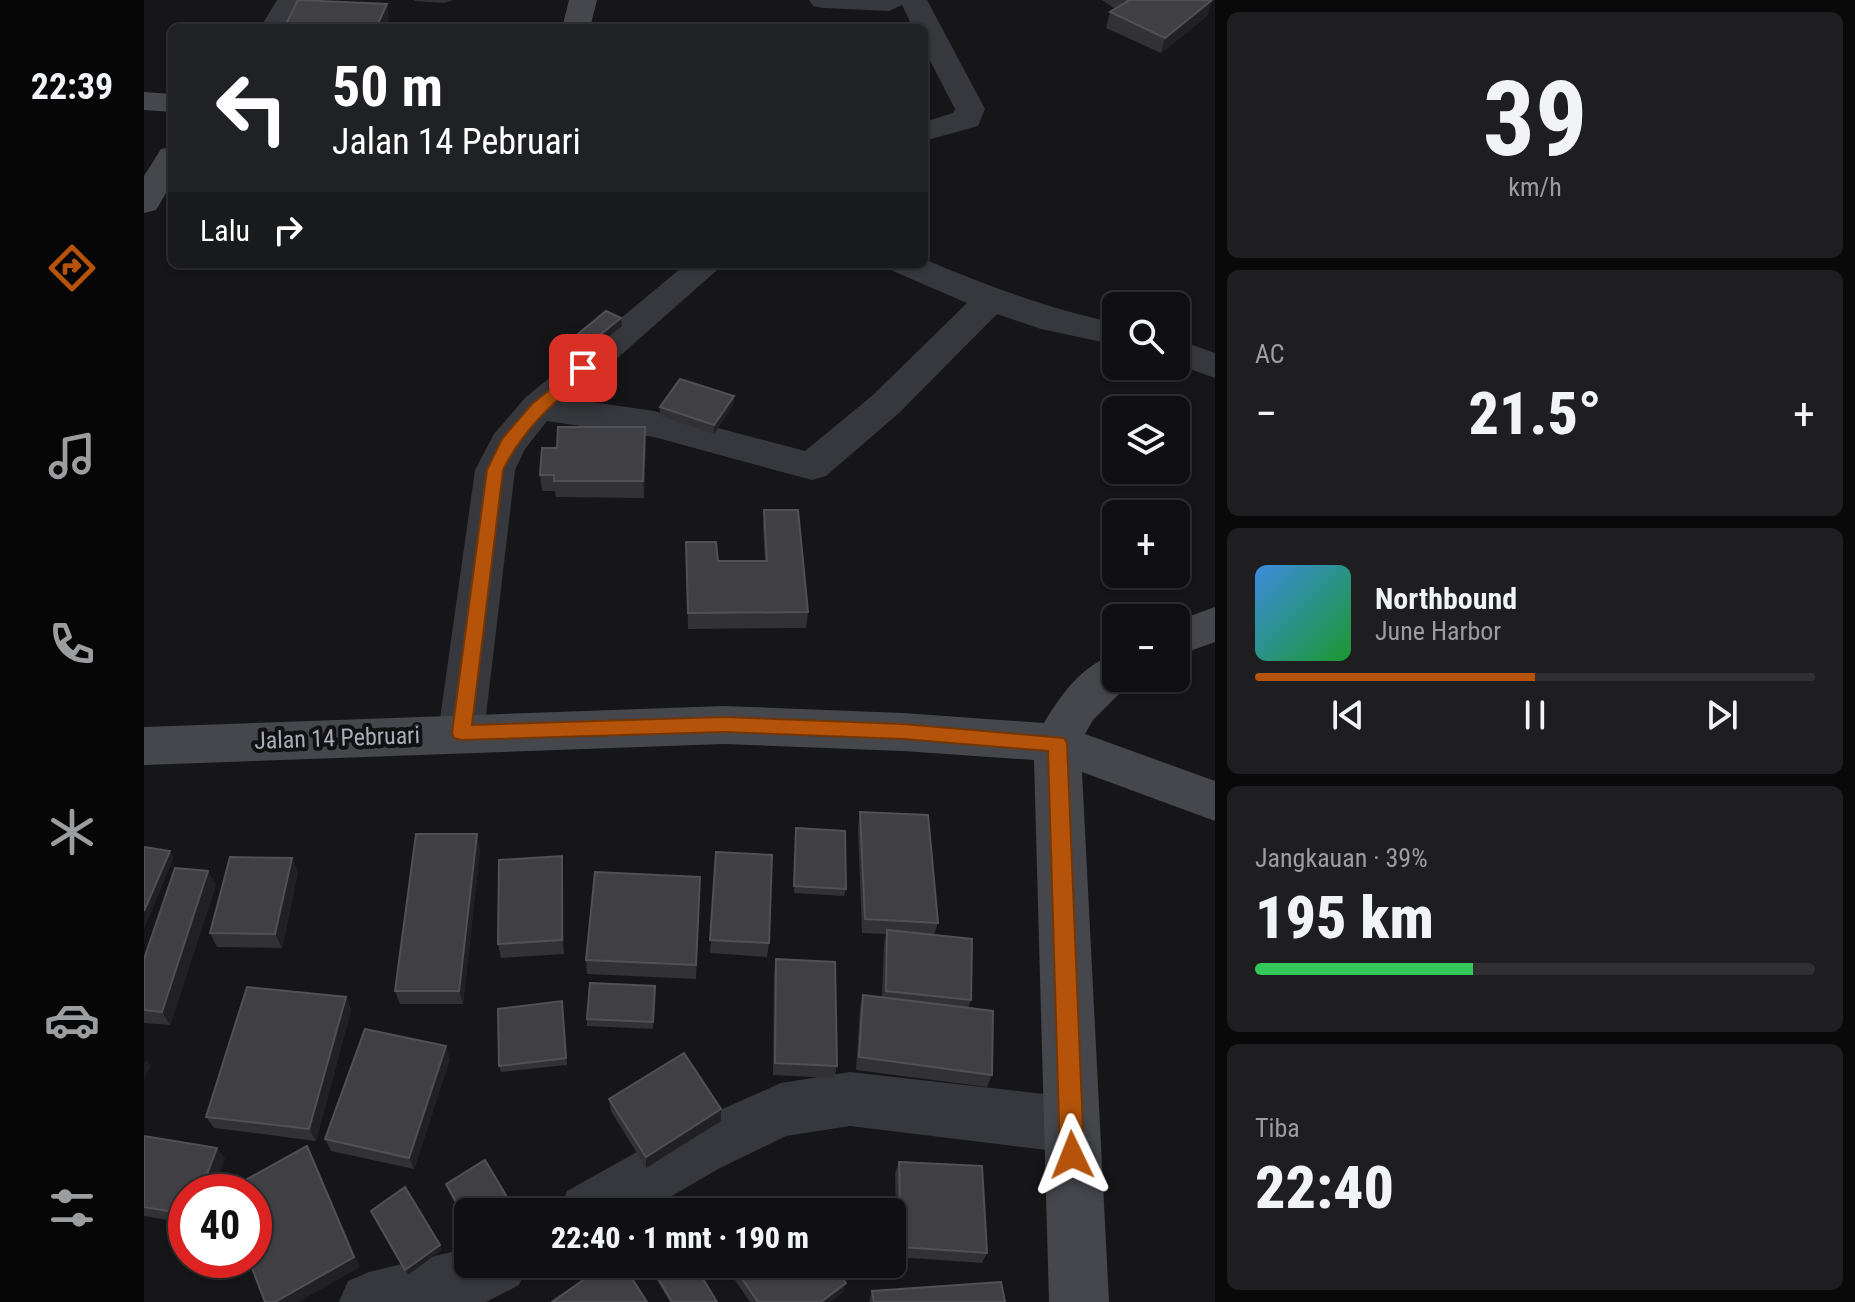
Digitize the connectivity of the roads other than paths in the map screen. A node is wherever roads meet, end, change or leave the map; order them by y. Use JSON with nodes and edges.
{"nodes":[{"id":1,"x":291,"y":0,"type":"edge"},
{"id":2,"x":583,"y":0,"type":"edge"},
{"id":3,"x":823,"y":0,"type":"edge"},
{"id":4,"x":901,"y":2,"type":"edge"},
{"id":5,"x":276,"y":24,"type":"edge"},
{"id":6,"x":577,"y":24,"type":"edge"},
{"id":7,"x":915,"y":24,"type":"edge"},
{"id":8,"x":928,"y":44,"type":"edge"},
{"id":9,"x":928,"y":131,"type":"edge"},
{"id":10,"x":168,"y":163,"type":"edge"},
{"id":11,"x":144,"y":203,"type":"edge"},
{"id":12,"x":702,"y":268,"type":"edge"},
{"id":13,"x":915,"y":268,"type":"edge"},
{"id":14,"x":991,"y":300,"type":"junction"},
{"id":15,"x":1102,"y":331,"type":"edge"},
{"id":16,"x":1190,"y":356,"type":"edge"},
{"id":17,"x":1215,"y":366,"type":"edge"},
{"id":18,"x":538,"y":407,"type":"junction"},
{"id":19,"x":1215,"y":624,"type":"edge"},
{"id":20,"x":1190,"y":634,"type":"edge"},
{"id":21,"x":1102,"y":684,"type":"edge"},
{"id":22,"x":461,"y":733,"type":"junction"},
{"id":23,"x":1057,"y":743,"type":"junction"},
{"id":24,"x":144,"y":746,"type":"edge"},
{"id":25,"x":1215,"y":801,"type":"edge"},
{"id":26,"x":1071,"y":1125,"type":"junction"},
{"id":27,"x":612,"y":1198,"type":"edge"},
{"id":28,"x":485,"y":1281,"type":"edge"},
{"id":29,"x":369,"y":1302,"type":"edge"},
{"id":30,"x":1079,"y":1302,"type":"edge"}],
"edges":[{"from":1,"to":5,"type":"street"},
{"from":2,"to":6,"type":"main road"},
{"from":3,"to":4,"type":"street"},
{"from":4,"to":7,"type":"street"},
{"from":8,"to":9,"type":"street"},
{"from":10,"to":11,"type":"main road"},
{"from":12,"to":18,"type":"street"},
{"from":13,"to":14,"type":"street"},
{"from":14,"to":15,"type":"street"},
{"from":14,"to":18,"type":"street"},
{"from":16,"to":17,"type":"street"},
{"from":18,"to":22,"type":"street"},
{"from":19,"to":20,"type":"main road"},
{"from":21,"to":23,"type":"main road"},
{"from":22,"to":23,"type":"main road","name":"Jalan 14 Pebruari"},
{"from":22,"to":24,"type":"main road","name":"Jalan 14 Pebruari"},
{"from":23,"to":25,"type":"main road","name":"Jalan 14 Pebruari"},
{"from":23,"to":26,"type":"main road"},
{"from":26,"to":27,"type":"street"},
{"from":26,"to":30,"type":"main road"},
{"from":28,"to":29,"type":"street"}]}
